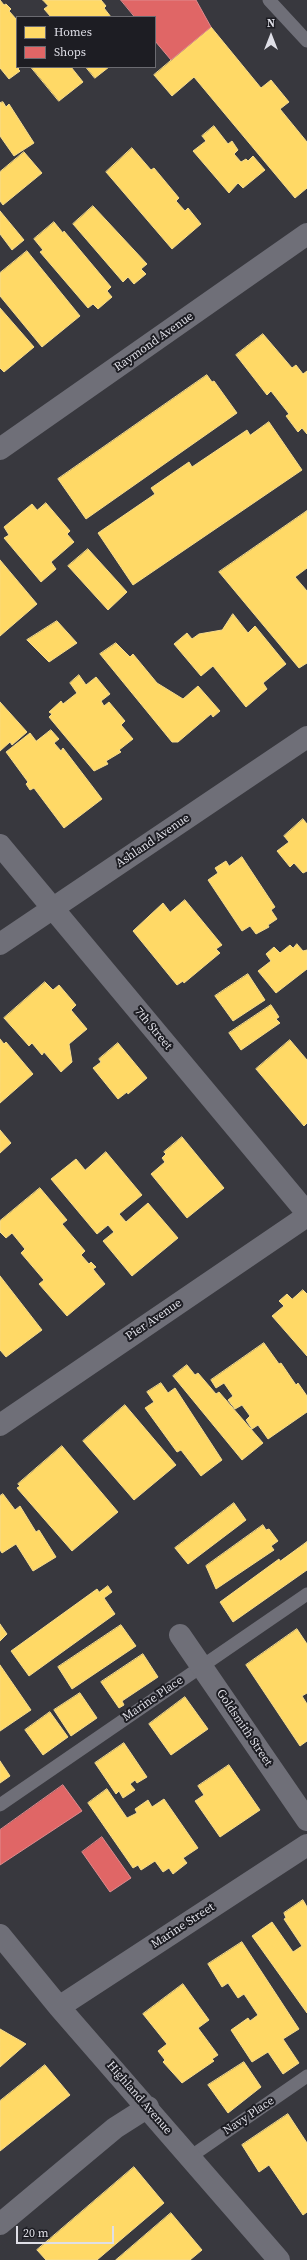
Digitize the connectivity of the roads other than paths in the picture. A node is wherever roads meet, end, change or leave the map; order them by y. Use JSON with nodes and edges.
{"nodes":[{"id":1,"x":269,"y":0,"type":"edge"},
{"id":2,"x":307,"y":41,"type":"edge"},
{"id":3,"x":307,"y":234,"type":"edge"},
{"id":4,"x":0,"y":449,"type":"edge"},
{"id":5,"x":307,"y":737,"type":"edge"},
{"id":6,"x":0,"y":845,"type":"edge"},
{"id":7,"x":52,"y":909,"type":"junction"},
{"id":8,"x":0,"y":944,"type":"edge"},
{"id":9,"x":307,"y":1213,"type":"edge"},
{"id":10,"x":307,"y":1216,"type":"edge"},
{"id":11,"x":0,"y":1425,"type":"edge"},
{"id":12,"x":307,"y":1594,"type":"edge"},
{"id":13,"x":180,"y":1635,"type":"dead end"},
{"id":14,"x":202,"y":1666,"type":"junction"},
{"id":15,"x":0,"y":1804,"type":"edge"},
{"id":16,"x":307,"y":1820,"type":"edge"},
{"id":17,"x":307,"y":1845,"type":"edge"},
{"id":18,"x":0,"y":1936,"type":"edge"},
{"id":19,"x":59,"y":2007,"type":"junction"},
{"id":20,"x":307,"y":2076,"type":"edge"},
{"id":21,"x":148,"y":2107,"type":"junction"},
{"id":22,"x":190,"y":2156,"type":"junction"},
{"id":23,"x":0,"y":2224,"type":"edge"},
{"id":24,"x":280,"y":2260,"type":"edge"}],
"edges":[{"from":1,"to":2,"type":"lane"},
{"from":3,"to":4,"type":"street","name":"Raymond Avenue"},
{"from":5,"to":7,"type":"street","name":"Ashland Avenue"},
{"from":6,"to":7,"type":"street","name":"7th Street"},
{"from":7,"to":8,"type":"street","name":"Ashland Avenue"},
{"from":7,"to":9,"type":"street","name":"7th Street"},
{"from":10,"to":11,"type":"street","name":"Pier Avenue"},
{"from":12,"to":14,"type":"lane","name":"Marine Place"},
{"from":13,"to":14,"type":"street","name":"Goldsmith Street"},
{"from":14,"to":15,"type":"lane","name":"Marine Place"},
{"from":14,"to":16,"type":"street","name":"Goldsmith Street"},
{"from":17,"to":19,"type":"street","name":"Marine Street"},
{"from":18,"to":19,"type":"street","name":"Highland Avenue"},
{"from":19,"to":21,"type":"street","name":"Highland Avenue"},
{"from":20,"to":22,"type":"lane","name":"Navy Place"},
{"from":21,"to":22,"type":"street","name":"Highland Avenue"},
{"from":21,"to":23,"type":"street"},
{"from":22,"to":24,"type":"street","name":"Highland Avenue"}]}
